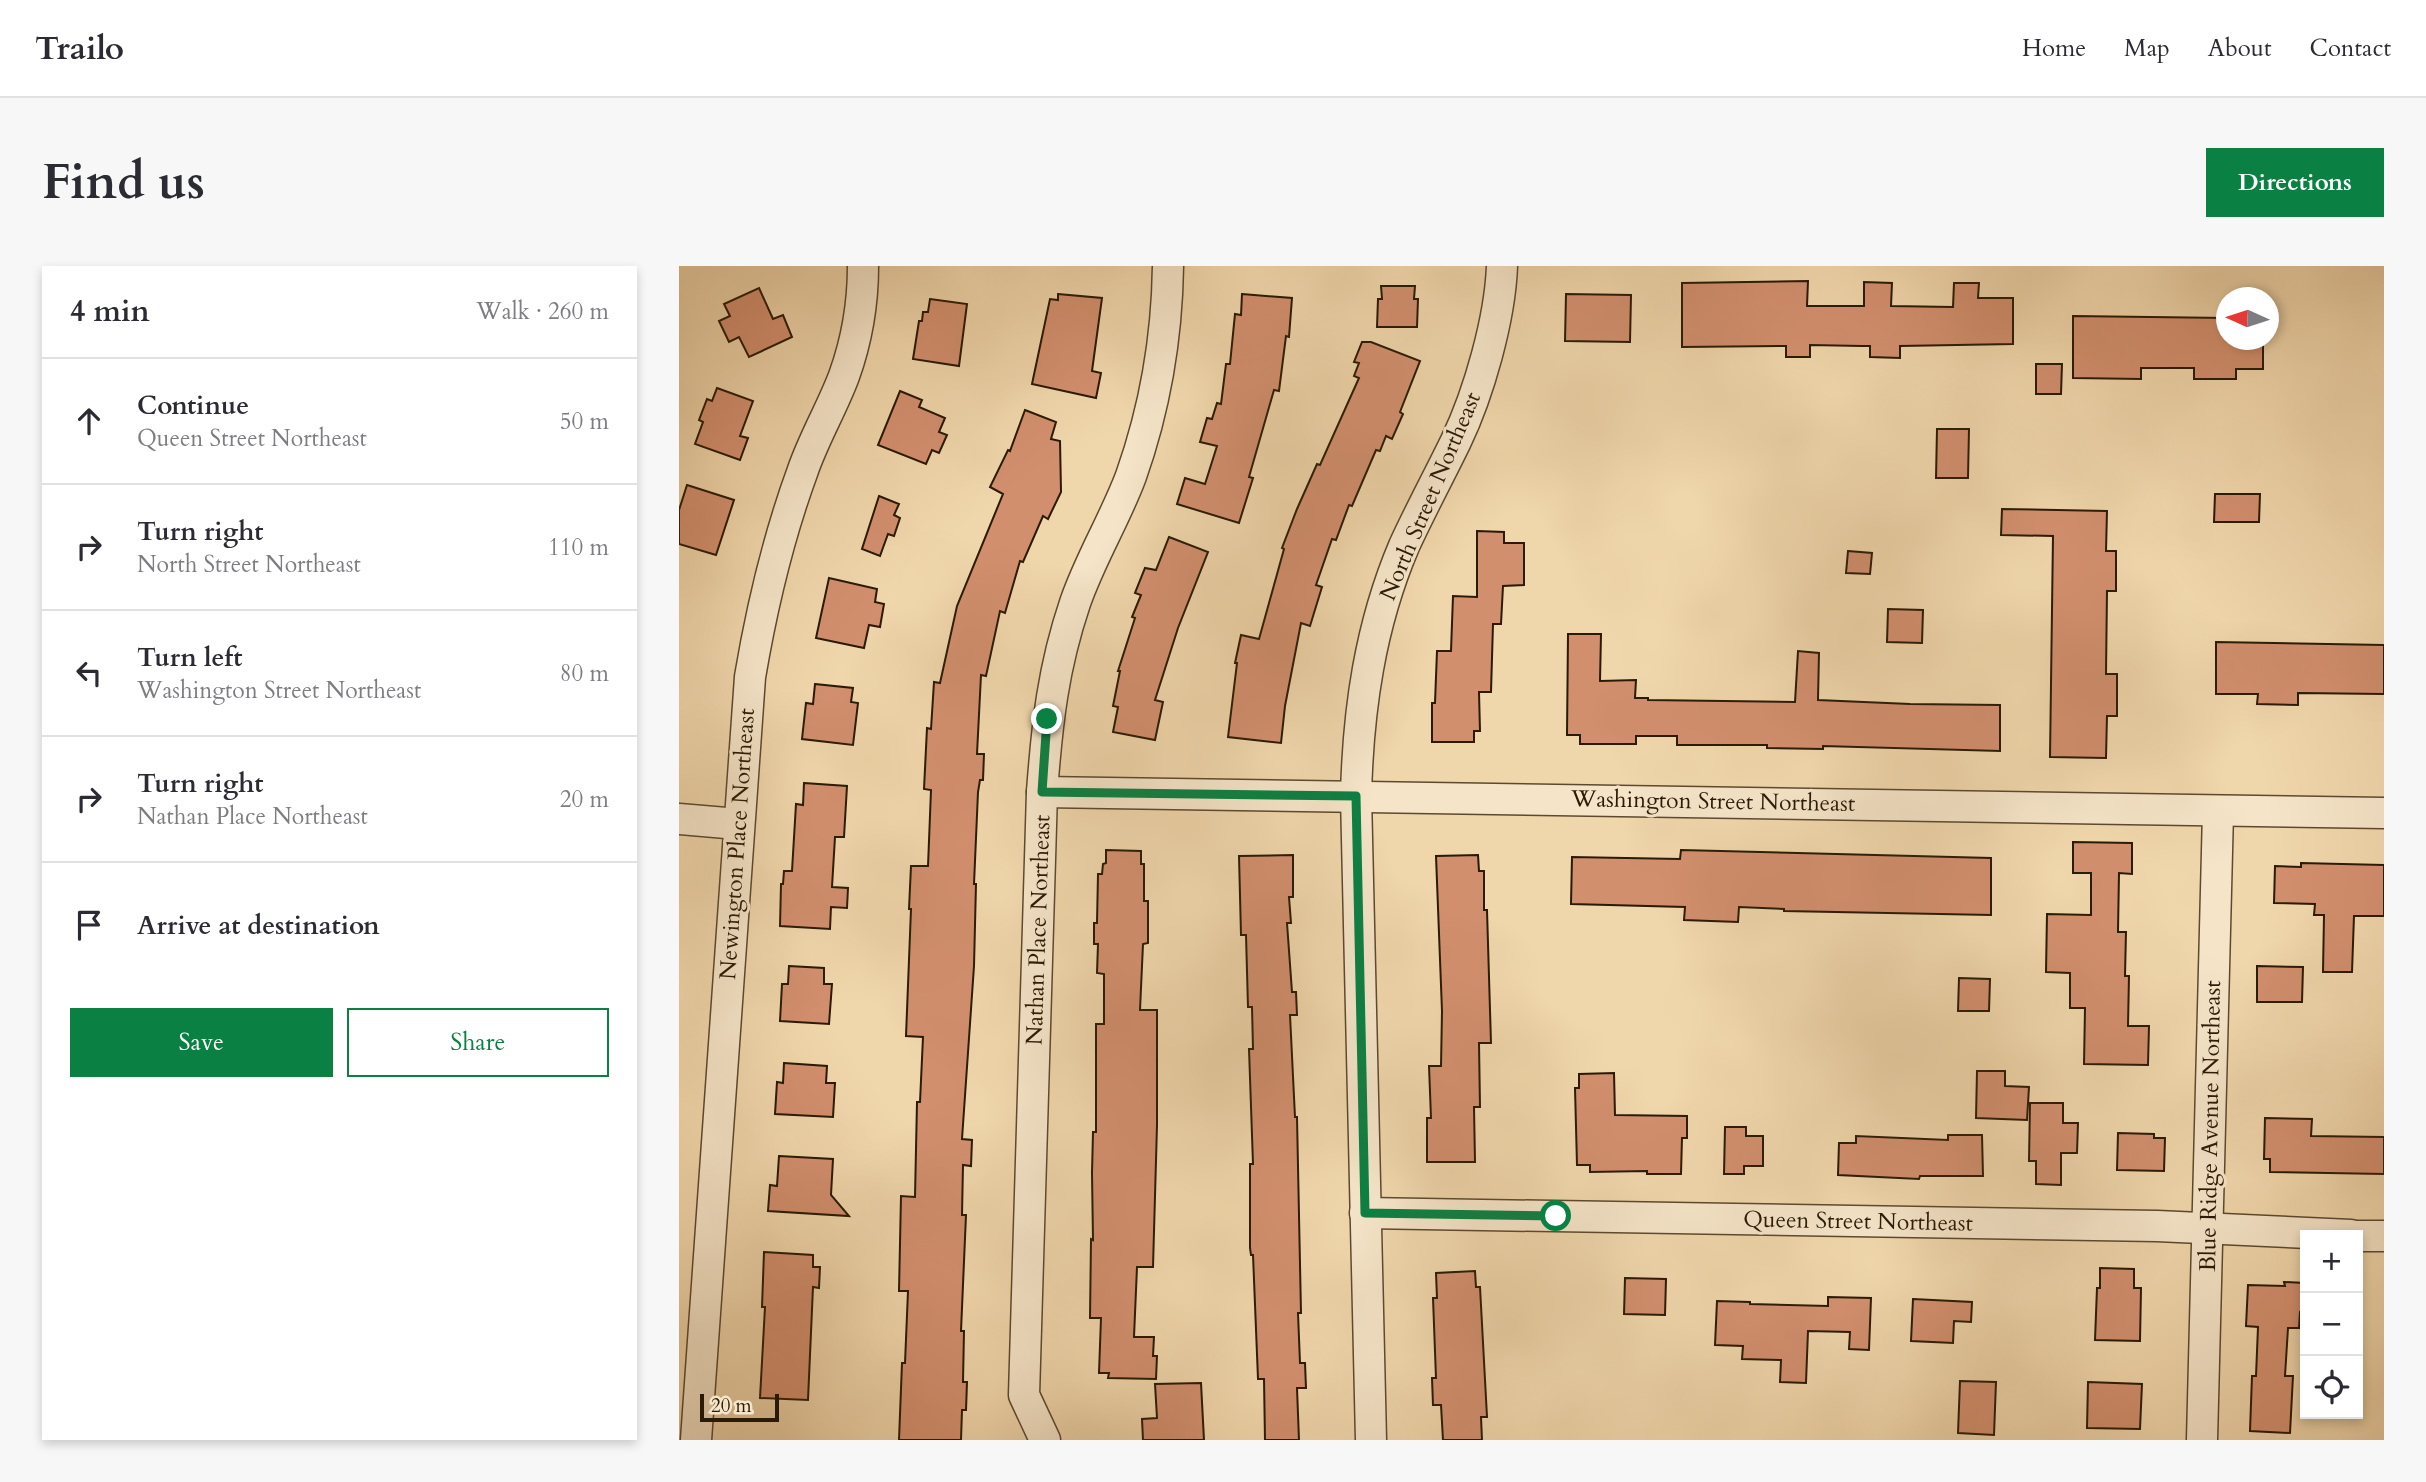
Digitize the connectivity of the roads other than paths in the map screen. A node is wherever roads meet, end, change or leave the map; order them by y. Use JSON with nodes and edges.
{"nodes":[{"id":1,"x":863,"y":266,"type":"edge"},
{"id":2,"x":1168,"y":266,"type":"edge"},
{"id":3,"x":1501,"y":266,"type":"edge"},
{"id":4,"x":1042,"y":792,"type":"junction"},
{"id":5,"x":1356,"y":796,"type":"junction"},
{"id":6,"x":2218,"y":812,"type":"junction"},
{"id":7,"x":2384,"y":813,"type":"edge"},
{"id":8,"x":679,"y":820,"type":"edge"},
{"id":9,"x":738,"y":824,"type":"junction"},
{"id":10,"x":1365,"y":1213,"type":"junction"},
{"id":11,"x":2208,"y":1229,"type":"junction"},
{"id":12,"x":2300,"y":1233,"type":"edge"},
{"id":13,"x":2363,"y":1236,"type":"edge"},
{"id":14,"x":2384,"y":1236,"type":"edge"},
{"id":15,"x":696,"y":1440,"type":"edge"},
{"id":16,"x":1045,"y":1440,"type":"edge"},
{"id":17,"x":1371,"y":1440,"type":"edge"},
{"id":18,"x":2202,"y":1440,"type":"edge"}],
"edges":[{"from":1,"to":9,"type":"street","name":"Newington Place Northeast"},
{"from":2,"to":4,"type":"street","name":"Nathan Place Northeast"},
{"from":3,"to":5,"type":"street","name":"North Street Northeast"},
{"from":4,"to":5,"type":"street","name":"Washington Street Northeast"},
{"from":4,"to":16,"type":"street","name":"Nathan Place Northeast"},
{"from":5,"to":6,"type":"street","name":"Washington Street Northeast"},
{"from":5,"to":10,"type":"street","name":"North Street Northeast"},
{"from":6,"to":7,"type":"street","name":"Washington Street Northeast"},
{"from":6,"to":11,"type":"street","name":"Blue Ridge Avenue Northeast"},
{"from":8,"to":9,"type":"street"},
{"from":9,"to":15,"type":"street","name":"Newington Place Northeast"},
{"from":10,"to":11,"type":"street","name":"Queen Street Northeast"},
{"from":10,"to":17,"type":"street","name":"North Street Northeast"},
{"from":11,"to":12,"type":"street","name":"Queen Street Northeast"},
{"from":11,"to":18,"type":"street","name":"Blue Ridge Avenue Northeast"},
{"from":13,"to":14,"type":"street"}]}
